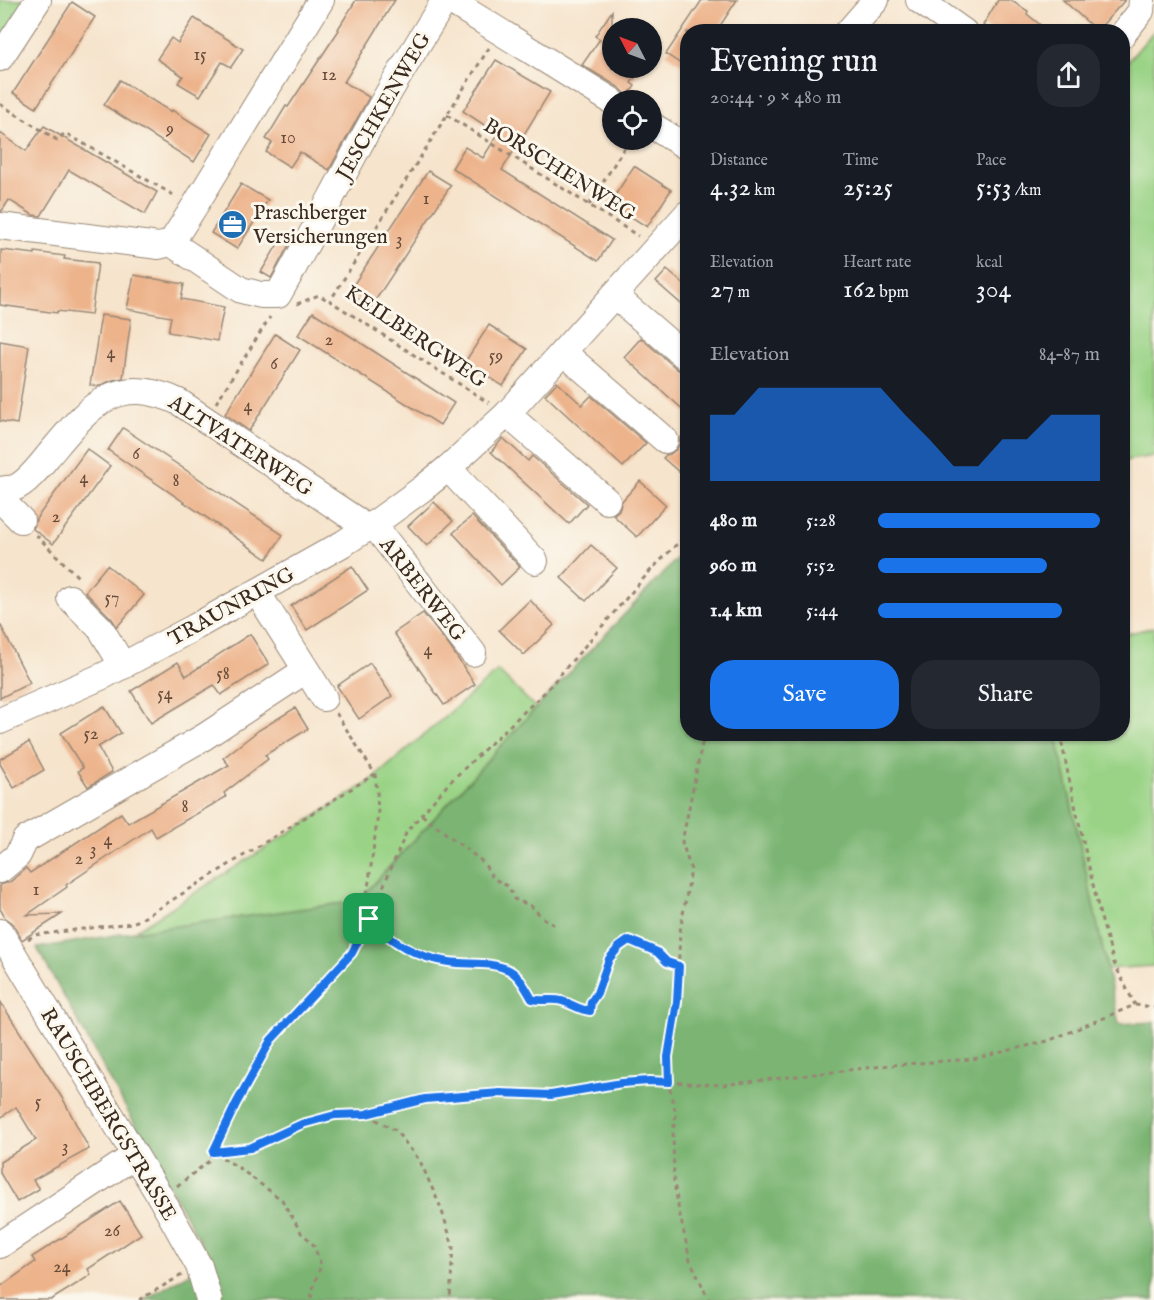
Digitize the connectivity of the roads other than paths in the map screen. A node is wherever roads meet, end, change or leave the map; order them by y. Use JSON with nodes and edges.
{"nodes":[{"id":1,"x":38,"y":0,"type":"edge"},
{"id":2,"x":321,"y":0,"type":"edge"},
{"id":3,"x":447,"y":0,"type":"edge"},
{"id":4,"x":876,"y":0,"type":"edge"},
{"id":5,"x":919,"y":0,"type":"edge"},
{"id":6,"x":1142,"y":0,"type":"edge"},
{"id":7,"x":855,"y":24,"type":"edge"},
{"id":8,"x":953,"y":24,"type":"edge"},
{"id":9,"x":1130,"y":25,"type":"edge"},
{"id":10,"x":0,"y":58,"type":"edge"},
{"id":11,"x":602,"y":95,"type":"edge"},
{"id":12,"x":662,"y":132,"type":"edge"},
{"id":13,"x":680,"y":143,"type":"edge"},
{"id":14,"x":0,"y":226,"type":"edge"},
{"id":15,"x":676,"y":234,"type":"edge"},
{"id":16,"x":171,"y":243,"type":"junction"},
{"id":17,"x":614,"y":295,"type":"junction"},
{"id":18,"x":563,"y":352,"type":"junction"},
{"id":19,"x":680,"y":352,"type":"edge"},
{"id":20,"x":507,"y":414,"type":"junction"},
{"id":21,"x":665,"y":440,"type":"dead end"},
{"id":22,"x":448,"y":468,"type":"junction"},
{"id":23,"x":0,"y":490,"type":"edge"},
{"id":24,"x":607,"y":501,"type":"dead end"},
{"id":25,"x":21,"y":520,"type":"road end"},
{"id":26,"x":368,"y":528,"type":"junction"},
{"id":27,"x":535,"y":561,"type":"dead end"},
{"id":28,"x":257,"y":592,"type":"junction"},
{"id":29,"x":70,"y":598,"type":"road end"},
{"id":30,"x":473,"y":653,"type":"dead end"},
{"id":31,"x":123,"y":666,"type":"junction"},
{"id":32,"x":306,"y":670,"type":"junction"},
{"id":33,"x":324,"y":698,"type":"road end"},
{"id":34,"x":2,"y":715,"type":"edge"},
{"id":35,"x":0,"y":870,"type":"edge"},
{"id":36,"x":3,"y":945,"type":"edge"},
{"id":37,"x":134,"y":1156,"type":"junction"},
{"id":38,"x":0,"y":1245,"type":"edge"},
{"id":39,"x":210,"y":1300,"type":"edge"}],
"edges":[{"from":1,"to":10,"type":"street"},
{"from":2,"to":16,"type":"street"},
{"from":3,"to":11,"type":"street"},
{"from":3,"to":16,"type":"street","name":"JESCHKENWEG"},
{"from":4,"to":7,"type":"street"},
{"from":5,"to":8,"type":"street"},
{"from":6,"to":9,"type":"street"},
{"from":12,"to":13,"type":"street"},
{"from":14,"to":16,"type":"street"},
{"from":15,"to":17,"type":"street","name":"TRAUNRING"},
{"from":17,"to":18,"type":"street","name":"TRAUNRING"},
{"from":17,"to":19,"type":"street"},
{"from":18,"to":20,"type":"street","name":"TRAUNRING"},
{"from":18,"to":21,"type":"street"},
{"from":20,"to":22,"type":"street","name":"TRAUNRING"},
{"from":20,"to":24,"type":"street"},
{"from":22,"to":26,"type":"street","name":"TRAUNRING"},
{"from":22,"to":27,"type":"street"},
{"from":23,"to":25,"type":"street"},
{"from":23,"to":26,"type":"street","name":"ALTVATERWEG"},
{"from":26,"to":28,"type":"street","name":"TRAUNRING"},
{"from":26,"to":30,"type":"street","name":"ARBERWEG"},
{"from":28,"to":31,"type":"street","name":"TRAUNRING"},
{"from":28,"to":32,"type":"street"},
{"from":29,"to":31,"type":"street"},
{"from":31,"to":34,"type":"street","name":"TRAUNRING"},
{"from":32,"to":33,"type":"street"},
{"from":32,"to":35,"type":"street"},
{"from":36,"to":37,"type":"street","name":"RAUSCHBERGSTRASSE"},
{"from":37,"to":38,"type":"street"},
{"from":37,"to":39,"type":"street","name":"RAUSCHBERGSTRASSE"}]}
